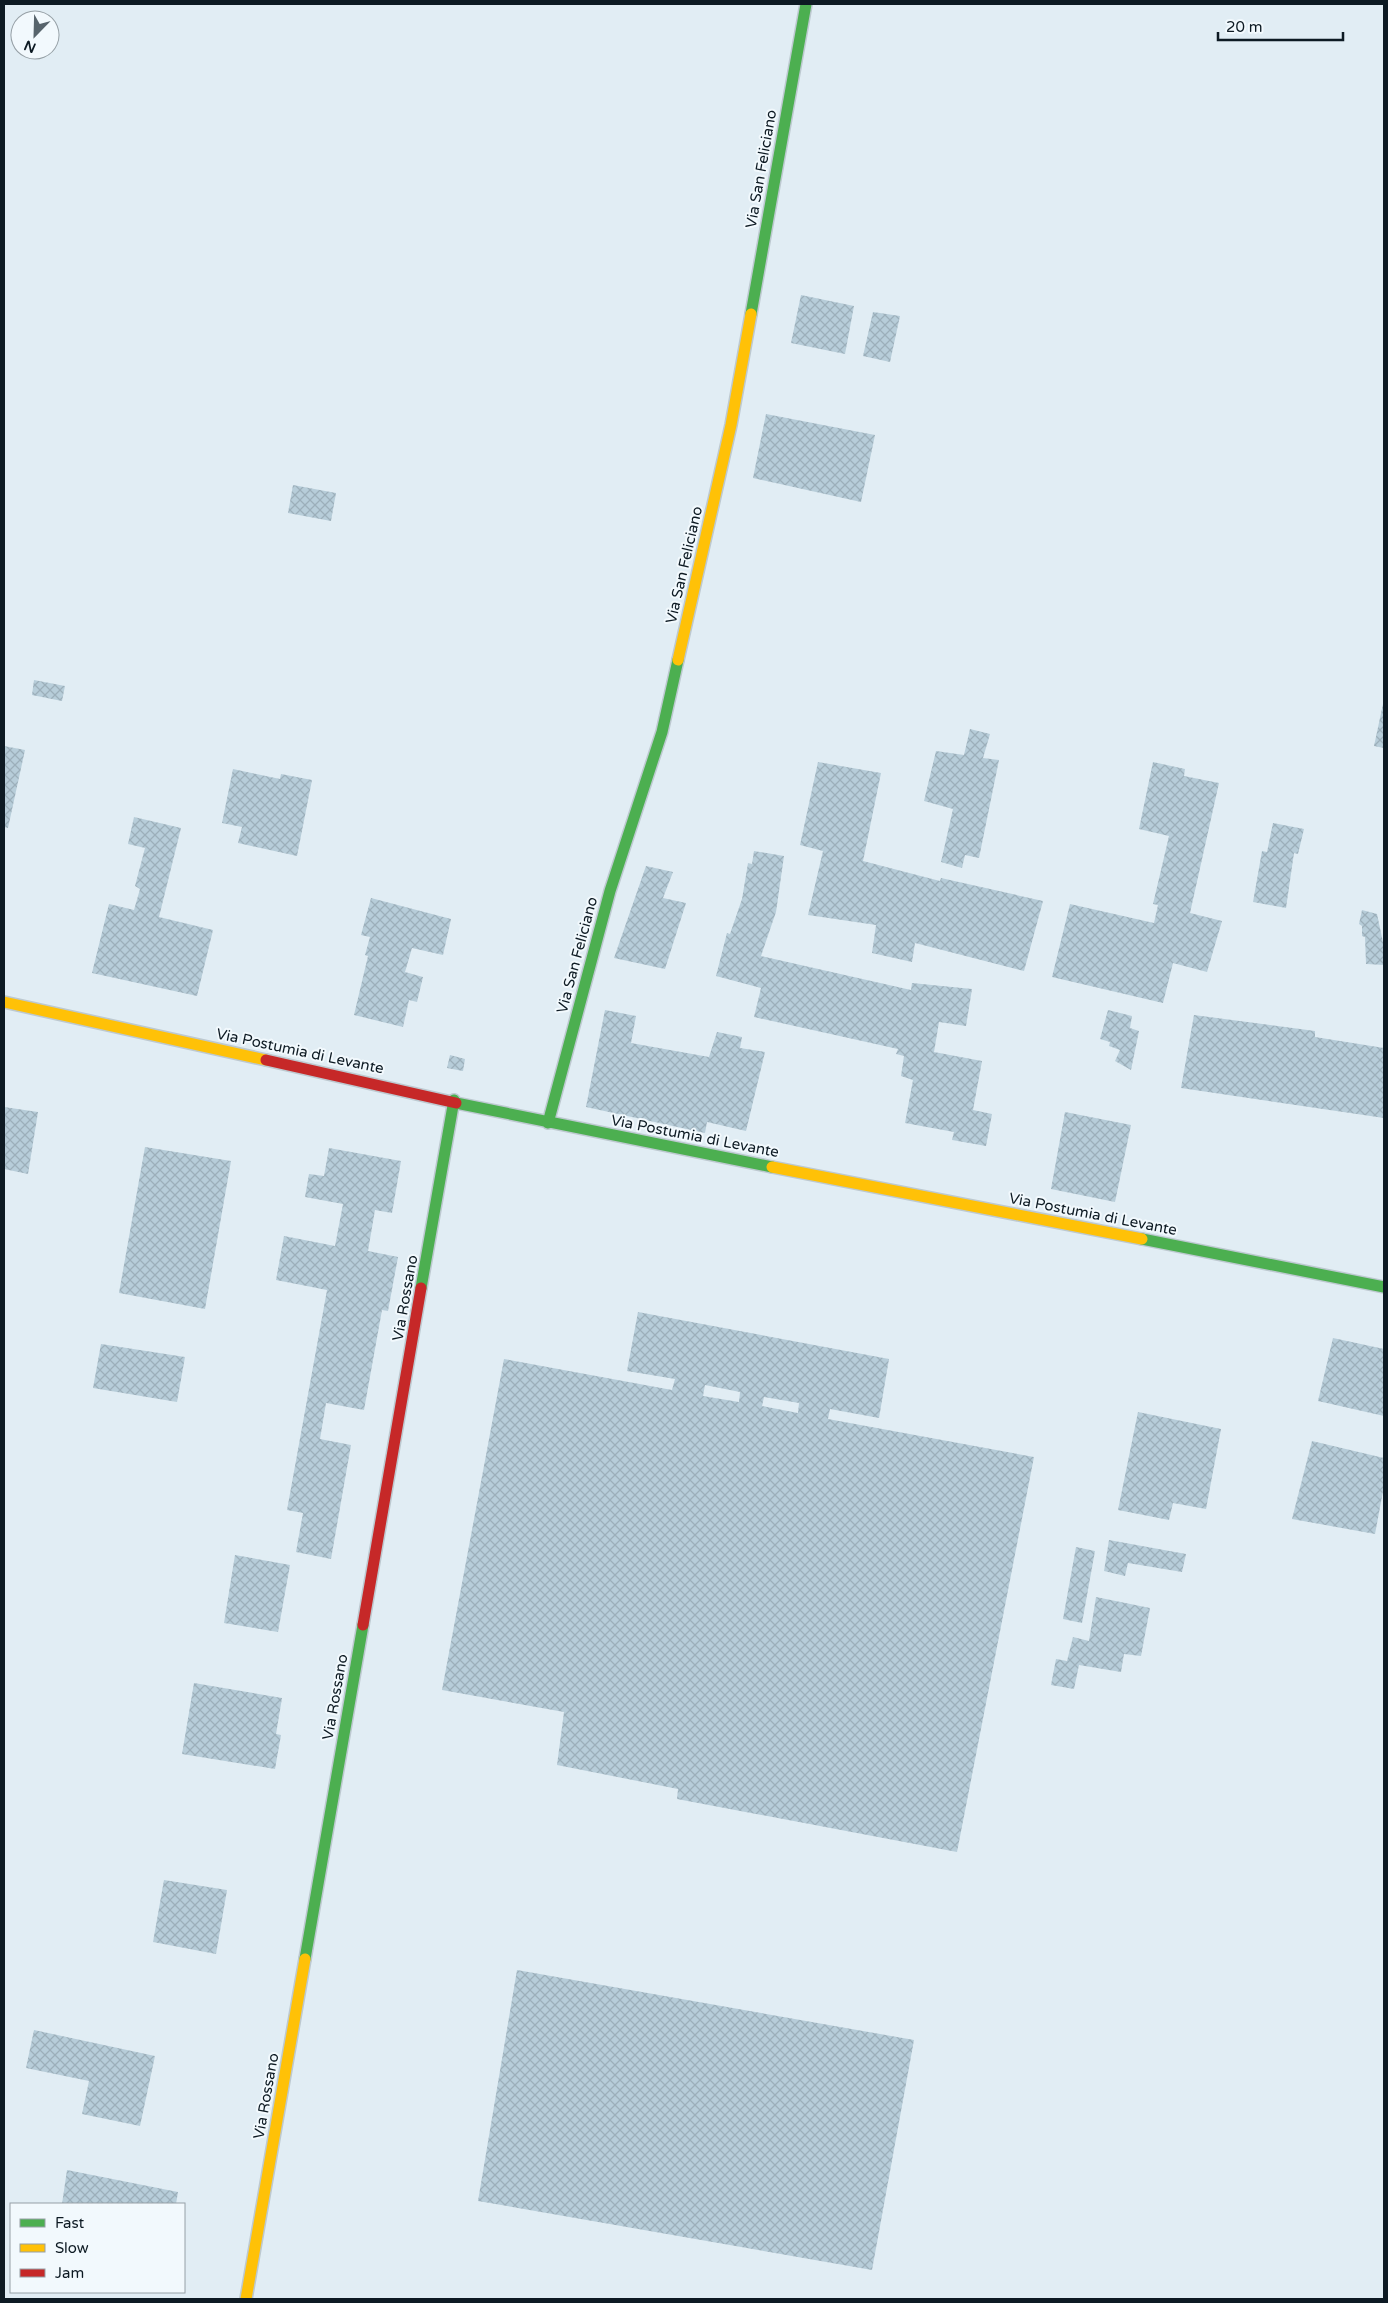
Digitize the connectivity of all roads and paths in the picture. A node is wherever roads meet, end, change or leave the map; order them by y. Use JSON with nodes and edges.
{"nodes":[{"id":1,"x":806,"y":4,"type":"edge"},
{"id":2,"x":4,"y":1002,"type":"edge"},
{"id":3,"x":454,"y":1100,"type":"junction"},
{"id":4,"x":548,"y":1123,"type":"junction"},
{"id":5,"x":1384,"y":1287,"type":"edge"},
{"id":6,"x":246,"y":2299,"type":"edge"}],
"edges":[{"from":1,"to":4,"type":"street","name":"Via San Feliciano"},
{"from":2,"to":3,"type":"street","name":"Via Postumia di Levante"},
{"from":3,"to":4,"type":"street","name":"Via Postumia di Levante"},
{"from":3,"to":6,"type":"street","name":"Via Rossano"},
{"from":4,"to":5,"type":"street","name":"Via Postumia di Levante"}]}
